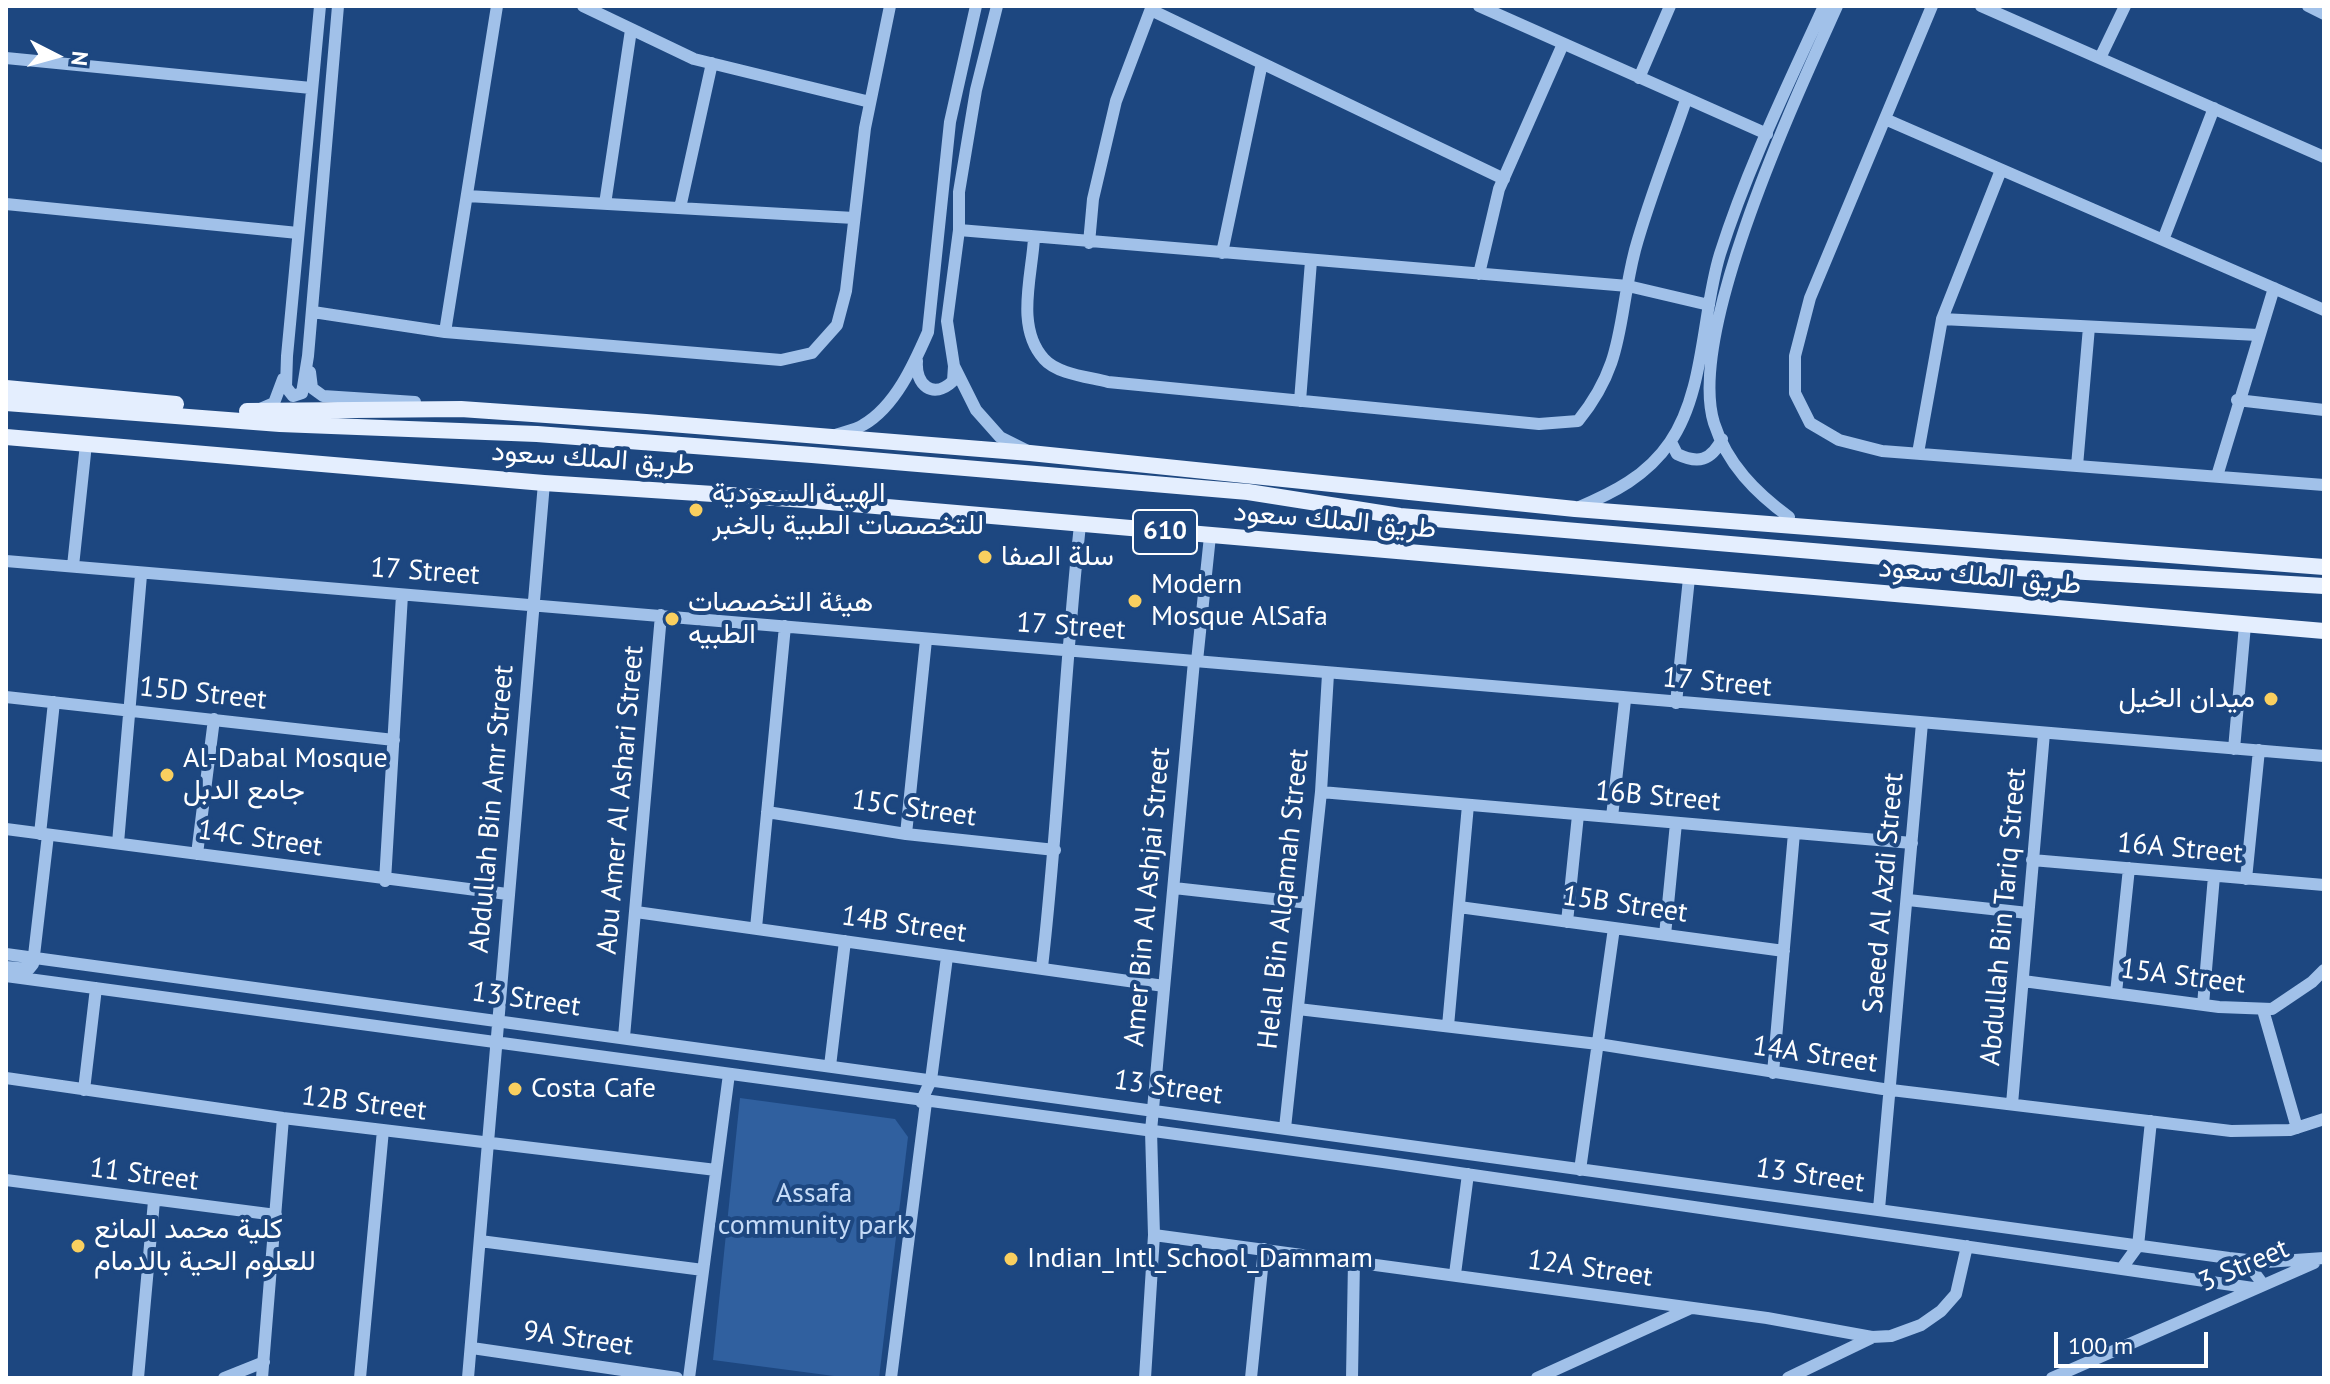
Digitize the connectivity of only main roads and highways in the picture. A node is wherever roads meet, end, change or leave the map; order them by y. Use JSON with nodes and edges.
{"nodes":[{"id":1,"x":6,"y":388,"type":"edge"},
{"id":2,"x":6,"y":401,"type":"edge"},
{"id":3,"x":159,"y":403,"type":"junction"},
{"id":4,"x":6,"y":437,"type":"edge"},
{"id":5,"x":2324,"y":567,"type":"edge"},
{"id":6,"x":2324,"y":586,"type":"edge"},
{"id":7,"x":2324,"y":631,"type":"edge"}],
"edges":[{"from":1,"to":3,"type":"main road"},
{"from":2,"to":3,"type":"main road"},
{"from":2,"to":6,"type":"main road","name":"طريق الملك سعود","number":"610"},
{"from":3,"to":5,"type":"main road"},
{"from":4,"to":7,"type":"main road","name":"طريق الملك سعود","number":"610"}]}
